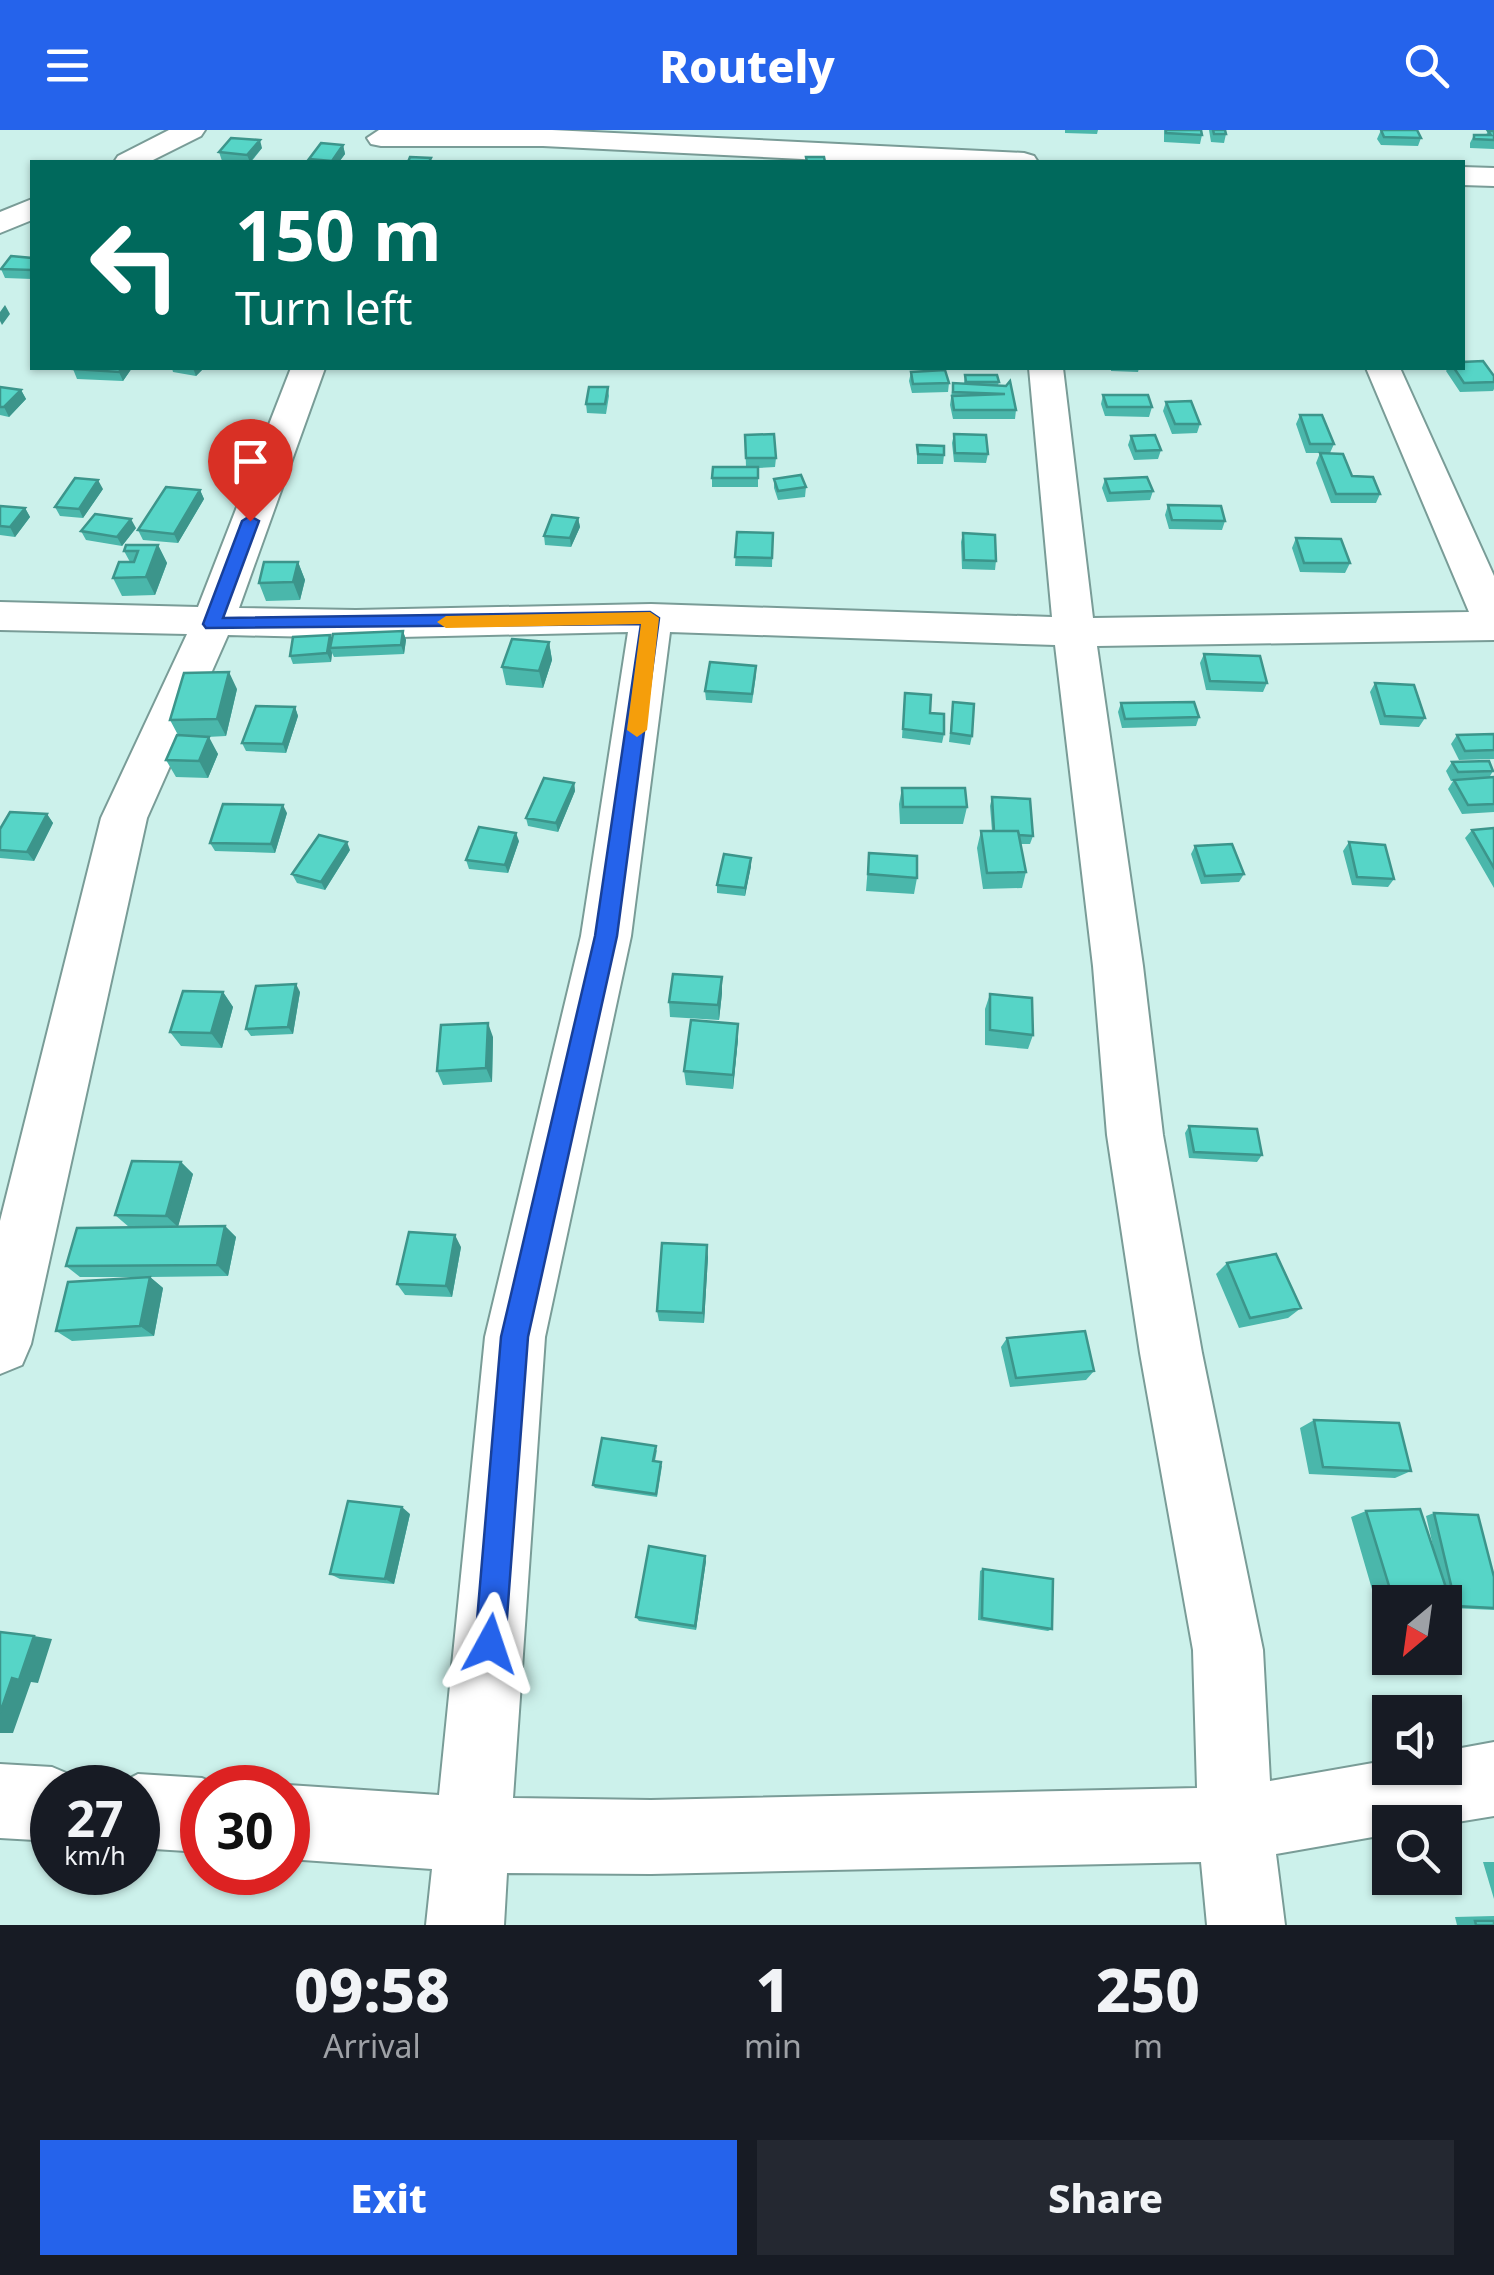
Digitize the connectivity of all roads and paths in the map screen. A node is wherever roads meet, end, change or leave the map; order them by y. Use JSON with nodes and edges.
{"nodes":[{"id":1,"x":191,"y":130,"type":"edge"},
{"id":2,"x":1020,"y":130,"type":"edge"},
{"id":3,"x":379,"y":144,"type":"edge"},
{"id":4,"x":132,"y":160,"type":"edge"},
{"id":5,"x":985,"y":160,"type":"edge"},
{"id":6,"x":1025,"y":160,"type":"edge"},
{"id":7,"x":1465,"y":176,"type":"edge"},
{"id":8,"x":1494,"y":177,"type":"edge"},
{"id":9,"x":30,"y":209,"type":"edge"},
{"id":10,"x":0,"y":224,"type":"edge"},
{"id":11,"x":307,"y":370,"type":"edge"},
{"id":12,"x":1046,"y":370,"type":"edge"},
{"id":13,"x":1384,"y":370,"type":"edge"},
{"id":14,"x":0,"y":616,"type":"edge"},
{"id":15,"x":650,"y":618,"type":"junction"},
{"id":16,"x":212,"y":624,"type":"junction"},
{"id":17,"x":1494,"y":624,"type":"edge"},
{"id":18,"x":1074,"y":632,"type":"junction"},
{"id":19,"x":0,"y":1344,"type":"edge"},
{"id":20,"x":1494,"y":1779,"type":"edge"},
{"id":21,"x":0,"y":1801,"type":"edge"},
{"id":22,"x":30,"y":1803,"type":"edge"},
{"id":23,"x":310,"y":1824,"type":"edge"},
{"id":24,"x":1235,"y":1824,"type":"junction"},
{"id":25,"x":474,"y":1835,"type":"junction"},
{"id":26,"x":464,"y":1925,"type":"edge"},
{"id":27,"x":1246,"y":1925,"type":"edge"}],
"edges":[{"from":1,"to":4,"type":"street"},
{"from":2,"to":6,"type":"street"},
{"from":3,"to":5,"type":"street"},
{"from":7,"to":8,"type":"street"},
{"from":9,"to":10,"type":"street"},
{"from":11,"to":16,"type":"street"},
{"from":12,"to":18,"type":"street"},
{"from":13,"to":17,"type":"street"},
{"from":14,"to":16,"type":"street"},
{"from":15,"to":16,"type":"street"},
{"from":15,"to":18,"type":"street"},
{"from":15,"to":25,"type":"street"},
{"from":16,"to":19,"type":"street"},
{"from":17,"to":18,"type":"street"},
{"from":18,"to":24,"type":"street"},
{"from":20,"to":24,"type":"street"},
{"from":21,"to":22,"type":"street"},
{"from":23,"to":25,"type":"street"},
{"from":24,"to":25,"type":"street"},
{"from":24,"to":27,"type":"street"},
{"from":25,"to":26,"type":"street"}]}
